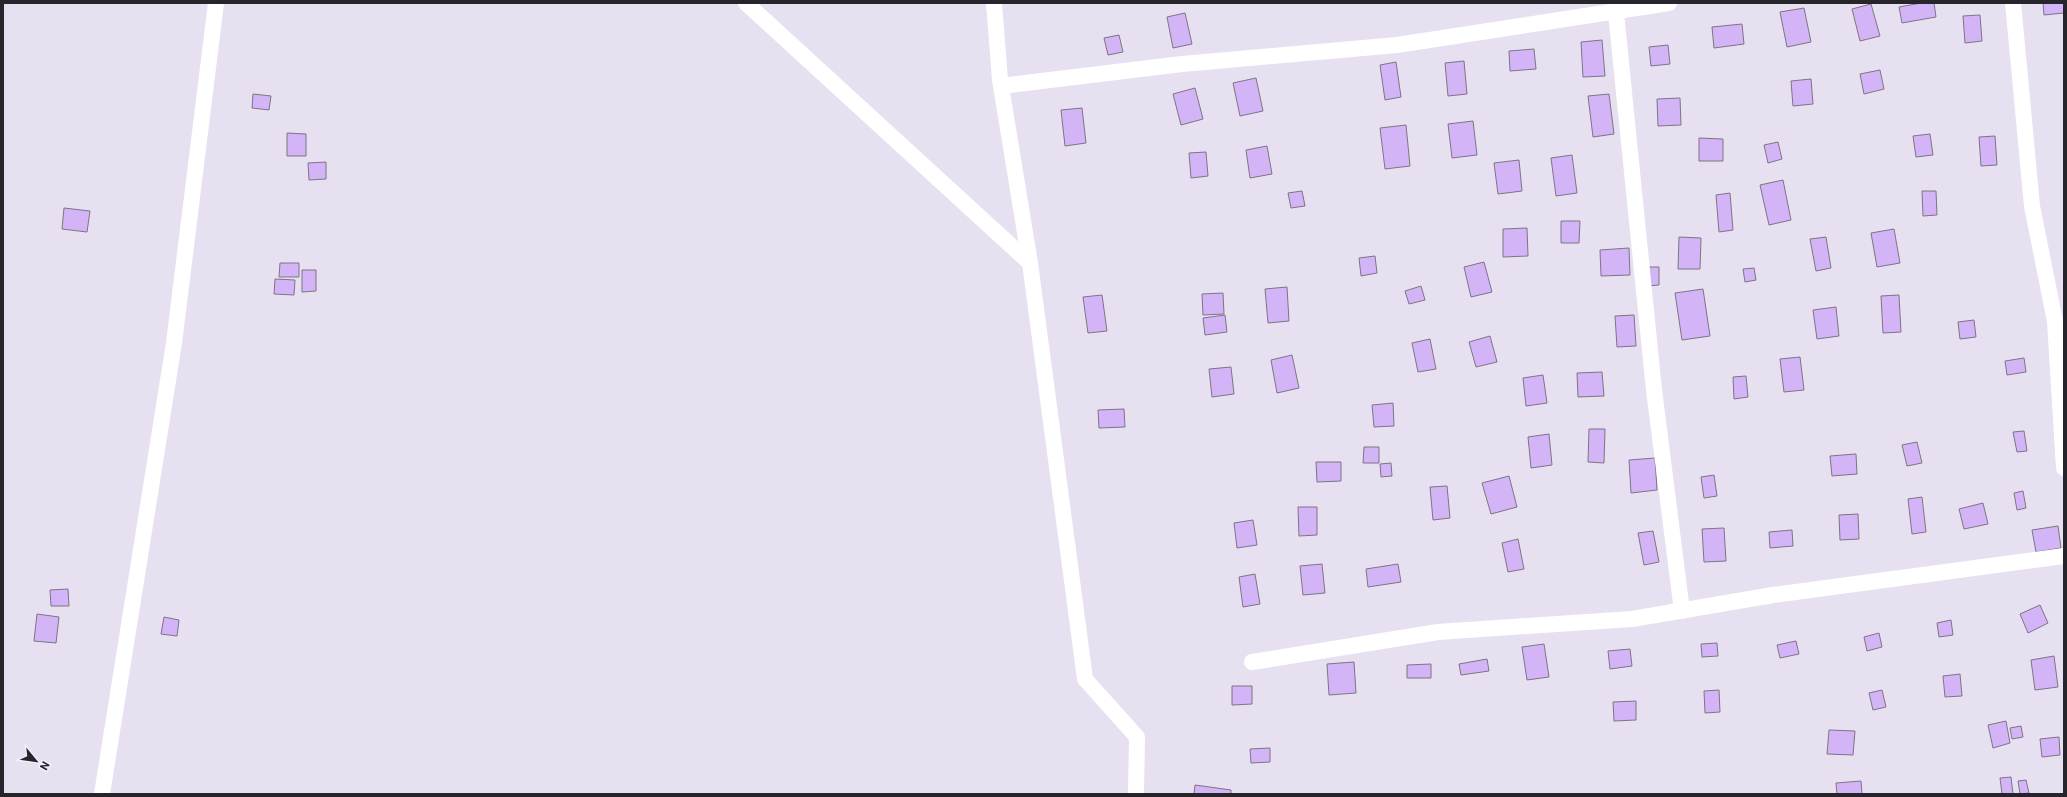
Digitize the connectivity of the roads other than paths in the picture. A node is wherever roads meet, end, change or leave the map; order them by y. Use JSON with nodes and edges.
{"nodes":[{"id":1,"x":216,"y":3,"type":"edge"},
{"id":2,"x":746,"y":3,"type":"edge"},
{"id":3,"x":994,"y":3,"type":"edge"},
{"id":4,"x":1669,"y":3,"type":"edge"},
{"id":5,"x":2013,"y":3,"type":"edge"},
{"id":6,"x":1615,"y":7,"type":"edge"},
{"id":7,"x":1001,"y":86,"type":"junction"},
{"id":8,"x":1030,"y":263,"type":"junction"},
{"id":9,"x":2064,"y":468,"type":"edge"},
{"id":10,"x":2064,"y":556,"type":"edge"},
{"id":11,"x":1682,"y":611,"type":"junction"},
{"id":12,"x":1252,"y":662,"type":"dead end"},
{"id":13,"x":102,"y":794,"type":"edge"},
{"id":14,"x":1136,"y":794,"type":"edge"}],
"edges":[{"from":1,"to":13,"type":"street"},
{"from":2,"to":8,"type":"street"},
{"from":3,"to":7,"type":"street"},
{"from":4,"to":6,"type":"street"},
{"from":5,"to":9,"type":"street"},
{"from":6,"to":7,"type":"street"},
{"from":6,"to":11,"type":"street"},
{"from":7,"to":8,"type":"street"},
{"from":8,"to":14,"type":"street"},
{"from":10,"to":11,"type":"street"},
{"from":11,"to":12,"type":"street"}]}
